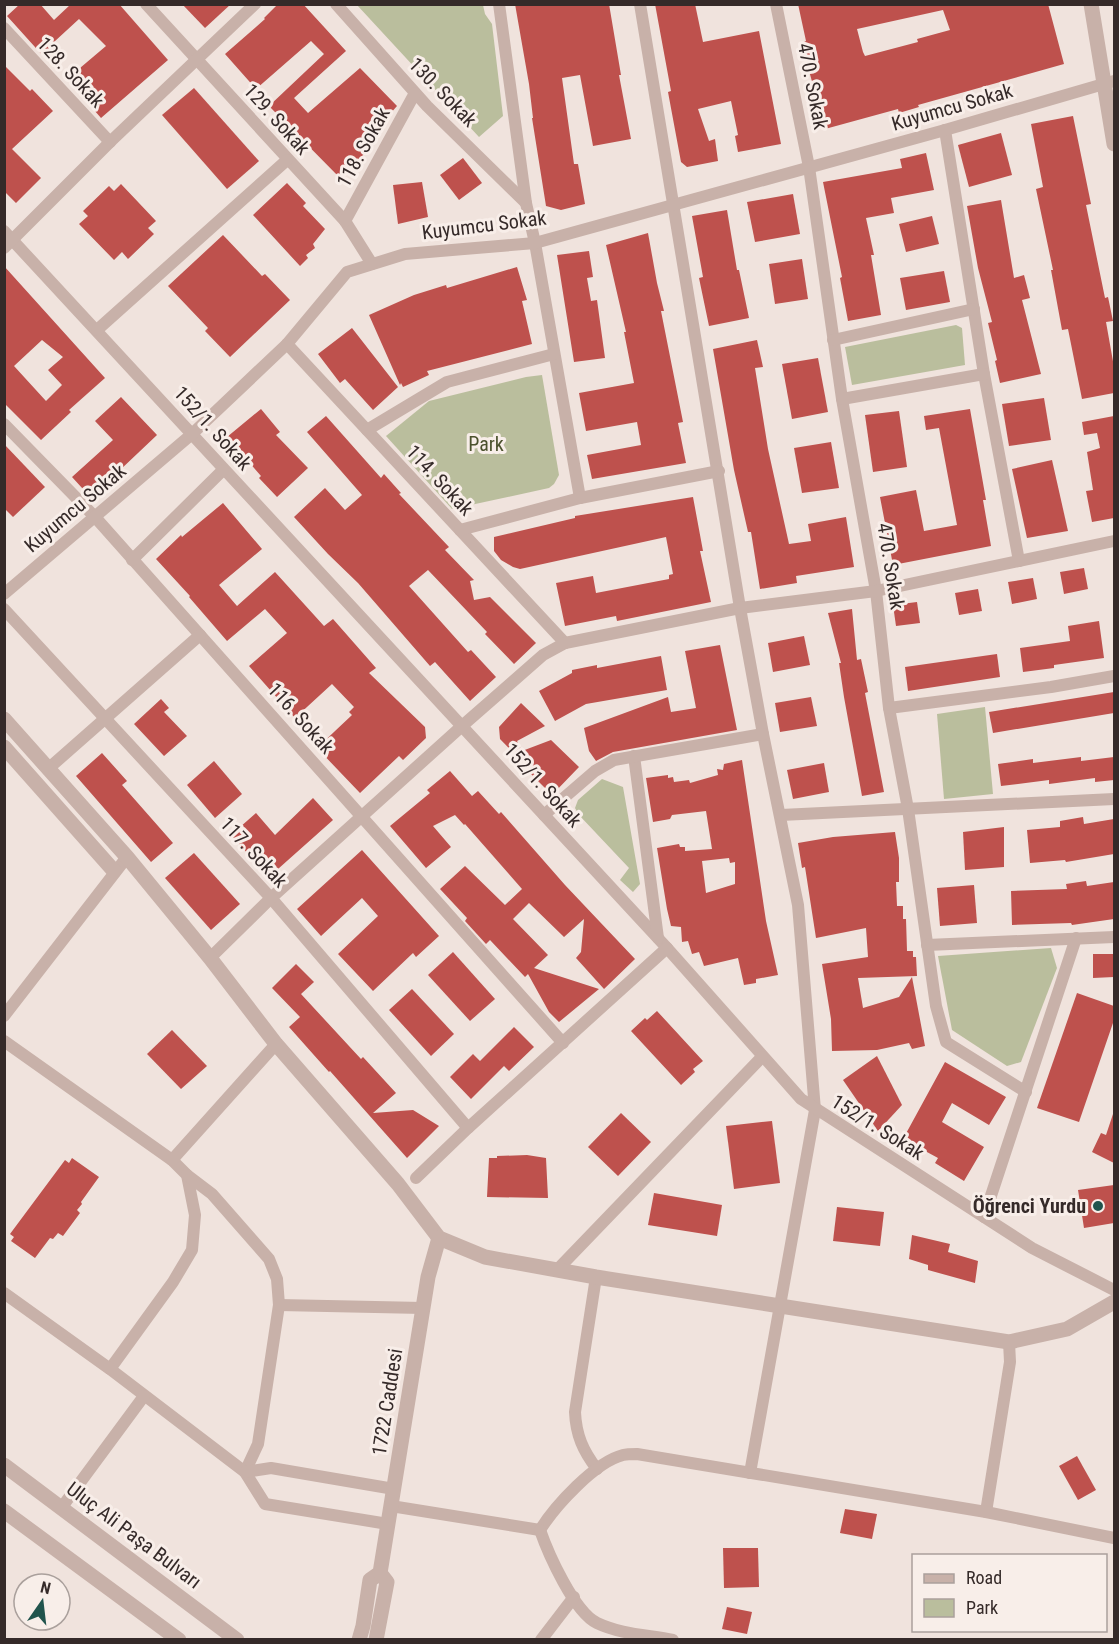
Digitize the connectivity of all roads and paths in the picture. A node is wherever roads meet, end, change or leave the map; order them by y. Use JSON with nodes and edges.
{"nodes":[{"id":1,"x":146,"y":4,"type":"edge"},
{"id":2,"x":255,"y":4,"type":"edge"},
{"id":3,"x":336,"y":4,"type":"edge"},
{"id":4,"x":499,"y":4,"type":"edge"},
{"id":5,"x":640,"y":4,"type":"edge"},
{"id":6,"x":776,"y":4,"type":"edge"},
{"id":7,"x":1091,"y":4,"type":"edge"},
{"id":8,"x":4,"y":28,"type":"edge"},
{"id":9,"x":195,"y":60,"type":"junction"},
{"id":10,"x":1109,"y":82,"type":"edge"},
{"id":11,"x":415,"y":93,"type":"junction"},
{"id":12,"x":945,"y":130,"type":"junction"},
{"id":13,"x":110,"y":142,"type":"junction"},
{"id":14,"x":1114,"y":144,"type":"edge"},
{"id":15,"x":287,"y":160,"type":"junction"},
{"id":16,"x":809,"y":167,"type":"junction"},
{"id":17,"x":526,"y":203,"type":"junction"},
{"id":18,"x":674,"y":205,"type":"junction"},
{"id":19,"x":345,"y":221,"type":"junction"},
{"id":20,"x":7,"y":239,"type":"edge"},
{"id":21,"x":535,"y":243,"type":"junction"},
{"id":22,"x":372,"y":264,"type":"junction"},
{"id":23,"x":974,"y":309,"type":"junction"},
{"id":24,"x":97,"y":330,"type":"junction"},
{"id":25,"x":833,"y":339,"type":"junction"},
{"id":26,"x":287,"y":344,"type":"junction"},
{"id":27,"x":554,"y":354,"type":"junction"},
{"id":28,"x":984,"y":374,"type":"junction"},
{"id":29,"x":842,"y":399,"type":"junction"},
{"id":30,"x":4,"y":424,"type":"edge"},
{"id":31,"x":367,"y":430,"type":"junction"},
{"id":32,"x":192,"y":434,"type":"junction"},
{"id":33,"x":223,"y":470,"type":"junction"},
{"id":34,"x":719,"y":471,"type":"junction"},
{"id":35,"x":580,"y":498,"type":"junction"},
{"id":36,"x":95,"y":516,"type":"junction"},
{"id":37,"x":460,"y":530,"type":"junction"},
{"id":38,"x":1114,"y":541,"type":"edge"},
{"id":39,"x":132,"y":560,"type":"junction"},
{"id":40,"x":1019,"y":561,"type":"junction"},
{"id":41,"x":876,"y":591,"type":"junction"},
{"id":42,"x":4,"y":594,"type":"edge"},
{"id":43,"x":740,"y":608,"type":"junction"},
{"id":44,"x":4,"y":609,"type":"edge"},
{"id":45,"x":200,"y":635,"type":"junction"},
{"id":46,"x":565,"y":643,"type":"junction"},
{"id":47,"x":1114,"y":676,"type":"edge"},
{"id":48,"x":889,"y":708,"type":"junction"},
{"id":49,"x":4,"y":718,"type":"edge"},
{"id":50,"x":104,"y":720,"type":"junction"},
{"id":51,"x":462,"y":726,"type":"junction"},
{"id":52,"x":763,"y":734,"type":"junction"},
{"id":53,"x":4,"y":747,"type":"edge"},
{"id":54,"x":634,"y":756,"type":"junction"},
{"id":55,"x":49,"y":768,"type":"junction"},
{"id":56,"x":1114,"y":799,"type":"edge"},
{"id":57,"x":908,"y":809,"type":"junction"},
{"id":58,"x":544,"y":815,"type":"junction"},
{"id":59,"x":781,"y":815,"type":"junction"},
{"id":60,"x":364,"y":817,"type":"junction"},
{"id":61,"x":126,"y":857,"type":"junction"},
{"id":62,"x":114,"y":871,"type":"junction"},
{"id":63,"x":271,"y":898,"type":"junction"},
{"id":64,"x":1114,"y":937,"type":"edge"},
{"id":65,"x":658,"y":938,"type":"junction"},
{"id":66,"x":1076,"y":938,"type":"junction"},
{"id":67,"x":927,"y":945,"type":"junction"},
{"id":68,"x":667,"y":948,"type":"junction"},
{"id":69,"x":210,"y":958,"type":"junction"},
{"id":70,"x":4,"y":1016,"type":"edge"},
{"id":71,"x":4,"y":1041,"type":"edge"},
{"id":72,"x":563,"y":1043,"type":"junction"},
{"id":73,"x":276,"y":1044,"type":"junction"},
{"id":74,"x":762,"y":1057,"type":"junction"},
{"id":75,"x":1026,"y":1092,"type":"junction"},
{"id":76,"x":815,"y":1110,"type":"junction"},
{"id":77,"x":468,"y":1128,"type":"junction"},
{"id":78,"x":172,"y":1160,"type":"junction"},
{"id":79,"x":187,"y":1175,"type":"junction"},
{"id":80,"x":416,"y":1178,"type":"dead end"},
{"id":81,"x":984,"y":1217,"type":"junction"},
{"id":82,"x":438,"y":1238,"type":"junction"},
{"id":83,"x":557,"y":1270,"type":"junction"},
{"id":84,"x":596,"y":1277,"type":"junction"},
{"id":85,"x":1114,"y":1290,"type":"edge"},
{"id":86,"x":4,"y":1293,"type":"edge"},
{"id":87,"x":1114,"y":1302,"type":"edge"},
{"id":88,"x":279,"y":1305,"type":"junction"},
{"id":89,"x":781,"y":1306,"type":"junction"},
{"id":90,"x":423,"y":1308,"type":"junction"},
{"id":91,"x":1009,"y":1342,"type":"junction"},
{"id":92,"x":110,"y":1369,"type":"junction"},
{"id":93,"x":144,"y":1396,"type":"junction"},
{"id":94,"x":4,"y":1465,"type":"edge"},
{"id":95,"x":597,"y":1469,"type":"junction"},
{"id":96,"x":245,"y":1473,"type":"junction"},
{"id":97,"x":750,"y":1473,"type":"junction"},
{"id":98,"x":394,"y":1489,"type":"junction"},
{"id":99,"x":391,"y":1506,"type":"junction"},
{"id":100,"x":62,"y":1507,"type":"junction"},
{"id":101,"x":4,"y":1511,"type":"edge"},
{"id":102,"x":986,"y":1512,"type":"junction"},
{"id":103,"x":388,"y":1524,"type":"junction"},
{"id":104,"x":540,"y":1530,"type":"junction"},
{"id":105,"x":1114,"y":1538,"type":"edge"},
{"id":106,"x":380,"y":1572,"type":"junction"},
{"id":107,"x":574,"y":1597,"type":"junction"},
{"id":108,"x":179,"y":1640,"type":"edge"},
{"id":109,"x":237,"y":1640,"type":"edge"},
{"id":110,"x":358,"y":1640,"type":"edge"},
{"id":111,"x":376,"y":1640,"type":"edge"},
{"id":112,"x":541,"y":1640,"type":"edge"},
{"id":113,"x":673,"y":1640,"type":"edge"}],
"edges":[{"from":1,"to":9,"type":"street","name":"129. Sokak"},
{"from":2,"to":9,"type":"street"},
{"from":3,"to":11,"type":"street","name":"130. Sokak"},
{"from":4,"to":17,"type":"street"},
{"from":5,"to":18,"type":"street"},
{"from":6,"to":16,"type":"street","name":"470. Sokak"},
{"from":7,"to":10,"type":"street"},
{"from":8,"to":13,"type":"street","name":"128. Sokak"},
{"from":9,"to":13,"type":"street"},
{"from":9,"to":15,"type":"street","name":"129. Sokak"},
{"from":10,"to":12,"type":"street","name":"Kuyumcu Sokak"},
{"from":10,"to":14,"type":"street"},
{"from":11,"to":17,"type":"street","name":"130. Sokak"},
{"from":11,"to":19,"type":"street","name":"118. Sokak"},
{"from":12,"to":16,"type":"street","name":"Kuyumcu Sokak"},
{"from":12,"to":23,"type":"street"},
{"from":13,"to":20,"type":"street"},
{"from":15,"to":19,"type":"street","name":"129. Sokak"},
{"from":15,"to":24,"type":"street"},
{"from":16,"to":18,"type":"street","name":"Kuyumcu Sokak"},
{"from":16,"to":25,"type":"street","name":"470. Sokak"},
{"from":17,"to":21,"type":"street"},
{"from":18,"to":21,"type":"street","name":"Kuyumcu Sokak"},
{"from":18,"to":34,"type":"street"},
{"from":19,"to":22,"type":"street","name":"129. Sokak"},
{"from":20,"to":24,"type":"street","name":"152/1. Sokak"},
{"from":21,"to":22,"type":"street","name":"Kuyumcu Sokak"},
{"from":21,"to":27,"type":"street"},
{"from":22,"to":26,"type":"street","name":"Kuyumcu Sokak"},
{"from":23,"to":25,"type":"street"},
{"from":23,"to":28,"type":"street"},
{"from":24,"to":32,"type":"street","name":"152/1. Sokak"},
{"from":25,"to":29,"type":"street","name":"470. Sokak"},
{"from":26,"to":31,"type":"street","name":"114. Sokak"},
{"from":26,"to":32,"type":"street","name":"Kuyumcu Sokak"},
{"from":27,"to":31,"type":"street"},
{"from":27,"to":35,"type":"street"},
{"from":28,"to":29,"type":"street"},
{"from":28,"to":40,"type":"street"},
{"from":29,"to":41,"type":"street","name":"470. Sokak"},
{"from":30,"to":36,"type":"street","name":"116. Sokak"},
{"from":31,"to":37,"type":"street","name":"114. Sokak"},
{"from":32,"to":33,"type":"street","name":"152/1. Sokak"},
{"from":32,"to":36,"type":"street","name":"Kuyumcu Sokak"},
{"from":33,"to":39,"type":"street"},
{"from":33,"to":51,"type":"street","name":"152/1. Sokak"},
{"from":34,"to":35,"type":"street"},
{"from":34,"to":43,"type":"street"},
{"from":35,"to":37,"type":"street"},
{"from":36,"to":39,"type":"street","name":"116. Sokak"},
{"from":36,"to":42,"type":"street","name":"Kuyumcu Sokak"},
{"from":37,"to":46,"type":"street","name":"114. Sokak"},
{"from":38,"to":40,"type":"street"},
{"from":39,"to":45,"type":"street","name":"116. Sokak"},
{"from":40,"to":41,"type":"street"},
{"from":41,"to":43,"type":"street"},
{"from":41,"to":48,"type":"street","name":"470. Sokak"},
{"from":43,"to":46,"type":"street"},
{"from":43,"to":52,"type":"street"},
{"from":44,"to":50,"type":"street","name":"117. Sokak"},
{"from":45,"to":50,"type":"street"},
{"from":45,"to":60,"type":"street","name":"116. Sokak"},
{"from":46,"to":51,"type":"street"},
{"from":47,"to":48,"type":"street"},
{"from":48,"to":57,"type":"street","name":"470. Sokak"},
{"from":49,"to":55,"type":"street"},
{"from":50,"to":55,"type":"street"},
{"from":50,"to":63,"type":"street","name":"117. Sokak"},
{"from":51,"to":58,"type":"street","name":"152/1. Sokak"},
{"from":51,"to":60,"type":"street"},
{"from":52,"to":54,"type":"street"},
{"from":52,"to":59,"type":"street"},
{"from":53,"to":62,"type":"street"},
{"from":54,"to":58,"type":"street"},
{"from":54,"to":65,"type":"street"},
{"from":55,"to":61,"type":"street"},
{"from":56,"to":57,"type":"street"},
{"from":57,"to":59,"type":"street"},
{"from":57,"to":67,"type":"street","name":"470. Sokak"},
{"from":58,"to":65,"type":"street","name":"152/1. Sokak"},
{"from":59,"to":76,"type":"street"},
{"from":60,"to":63,"type":"street"},
{"from":60,"to":72,"type":"street","name":"116. Sokak"},
{"from":61,"to":62,"type":"street"},
{"from":61,"to":69,"type":"street"},
{"from":62,"to":70,"type":"street"},
{"from":63,"to":69,"type":"street"},
{"from":63,"to":77,"type":"street","name":"117. Sokak"},
{"from":64,"to":66,"type":"street"},
{"from":65,"to":68,"type":"street","name":"152/1. Sokak"},
{"from":66,"to":67,"type":"street"},
{"from":66,"to":75,"type":"street"},
{"from":67,"to":75,"type":"street","name":"470. Sokak"},
{"from":68,"to":72,"type":"street"},
{"from":68,"to":74,"type":"street","name":"152/1. Sokak"},
{"from":69,"to":73,"type":"street"},
{"from":71,"to":78,"type":"street"},
{"from":72,"to":77,"type":"street"},
{"from":73,"to":78,"type":"street"},
{"from":73,"to":82,"type":"street"},
{"from":74,"to":76,"type":"street","name":"152/1. Sokak"},
{"from":74,"to":83,"type":"street"},
{"from":75,"to":81,"type":"street"},
{"from":76,"to":81,"type":"street","name":"152/1. Sokak"},
{"from":76,"to":89,"type":"street"},
{"from":77,"to":80,"type":"street"},
{"from":78,"to":79,"type":"street"},
{"from":79,"to":88,"type":"street"},
{"from":79,"to":92,"type":"street"},
{"from":81,"to":85,"type":"street","name":"152/1. Sokak"},
{"from":82,"to":83,"type":"street"},
{"from":82,"to":90,"type":"street","name":"1722 Caddesi"},
{"from":83,"to":84,"type":"street"},
{"from":84,"to":89,"type":"street"},
{"from":84,"to":95,"type":"street"},
{"from":86,"to":92,"type":"street"},
{"from":87,"to":91,"type":"street"},
{"from":88,"to":90,"type":"street"},
{"from":88,"to":96,"type":"street"},
{"from":89,"to":91,"type":"street"},
{"from":89,"to":97,"type":"street"},
{"from":90,"to":98,"type":"street","name":"1722 Caddesi"},
{"from":91,"to":102,"type":"street"},
{"from":92,"to":93,"type":"street"},
{"from":93,"to":96,"type":"street"},
{"from":93,"to":100,"type":"street"},
{"from":94,"to":100,"type":"street","name":"Uluç Ali Paşa Bulvarı"},
{"from":95,"to":97,"type":"street"},
{"from":95,"to":104,"type":"street"},
{"from":96,"to":98,"type":"street"},
{"from":96,"to":103,"type":"street"},
{"from":97,"to":102,"type":"street"},
{"from":98,"to":99,"type":"street","name":"1722 Caddesi"},
{"from":99,"to":103,"type":"street","name":"1722 Caddesi"},
{"from":99,"to":104,"type":"street"},
{"from":100,"to":109,"type":"street","name":"Uluç Ali Paşa Bulvarı"},
{"from":101,"to":108,"type":"street"},
{"from":102,"to":105,"type":"street"},
{"from":103,"to":106,"type":"street","name":"1722 Caddesi"},
{"from":104,"to":107,"type":"street"},
{"from":106,"to":110,"type":"street","name":"1722 Caddesi"},
{"from":106,"to":111,"type":"street","name":"1722 Caddesi"},
{"from":107,"to":112,"type":"street"},
{"from":107,"to":113,"type":"street"}]}
